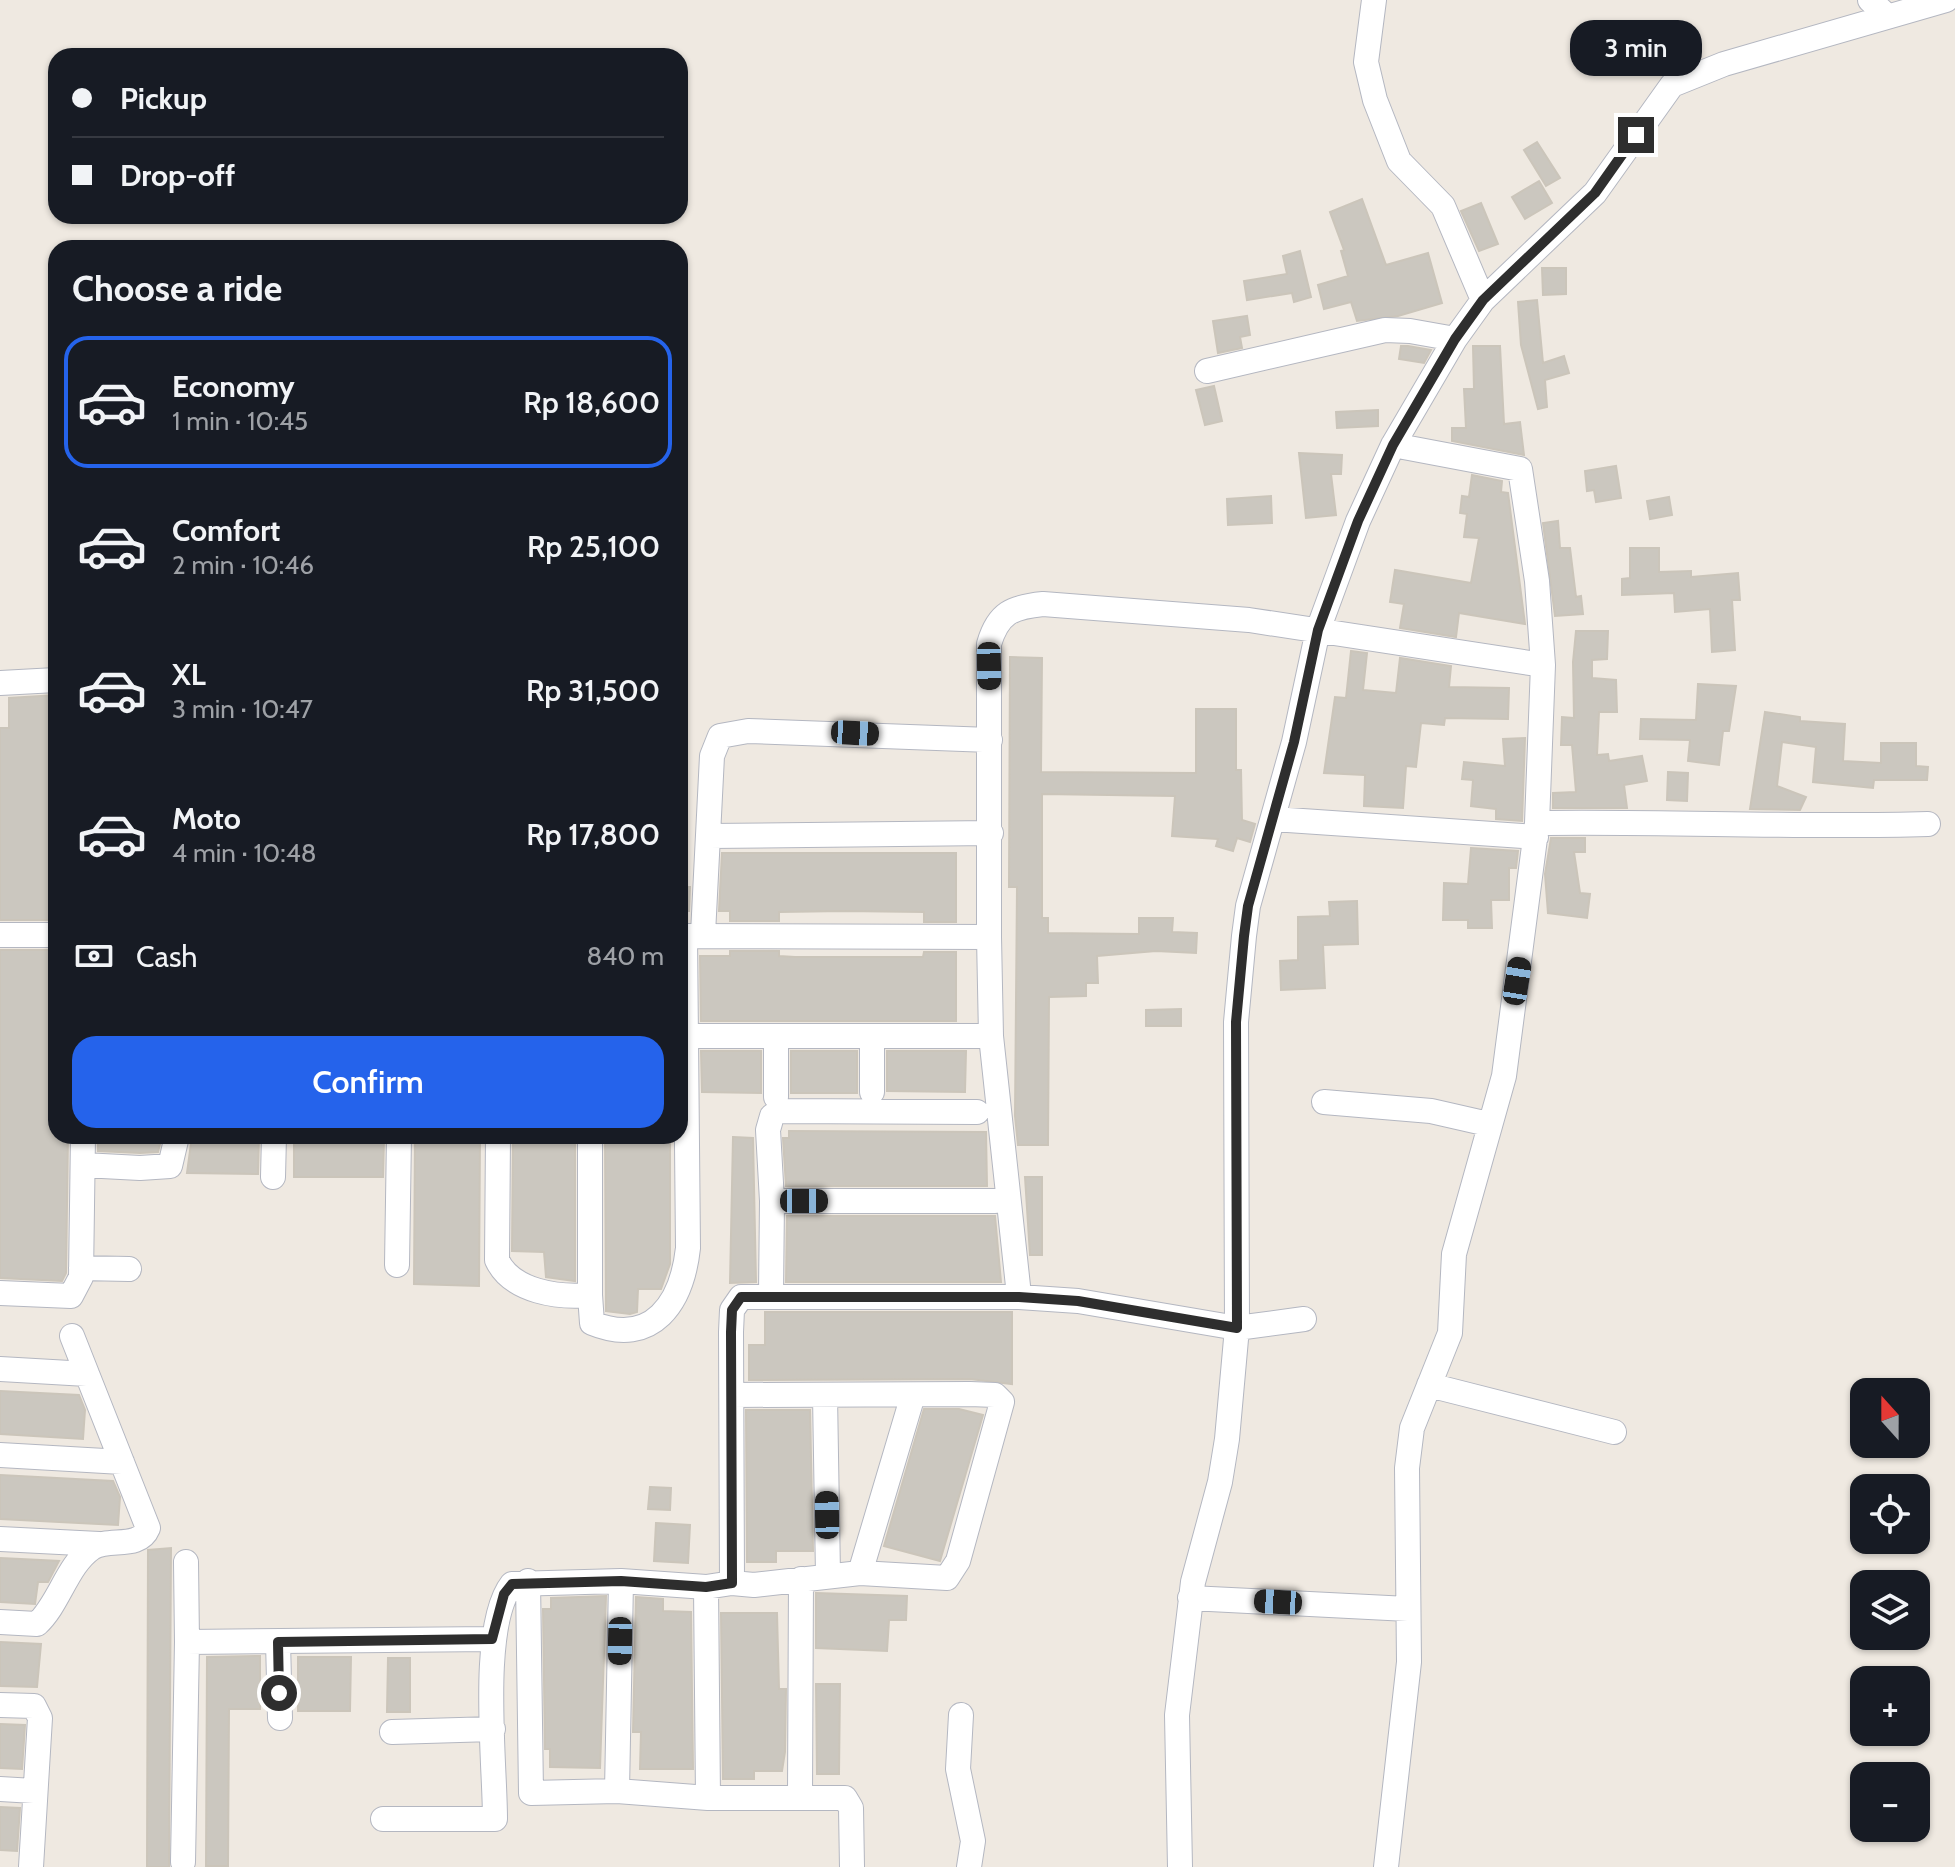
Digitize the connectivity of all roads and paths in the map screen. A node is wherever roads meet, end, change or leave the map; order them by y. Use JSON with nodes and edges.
{"nodes":[{"id":1,"x":1374,"y":0,"type":"edge"},
{"id":2,"x":1946,"y":0,"type":"edge"},
{"id":3,"x":1878,"y":8,"type":"edge"},
{"id":4,"x":1483,"y":300,"type":"junction"},
{"id":5,"x":1455,"y":339,"type":"junction"},
{"id":6,"x":1207,"y":371,"type":"dead end"},
{"id":7,"x":1393,"y":445,"type":"junction"},
{"id":8,"x":1318,"y":630,"type":"junction"},
{"id":9,"x":1543,"y":665,"type":"junction"},
{"id":10,"x":48,"y":680,"type":"edge"},
{"id":11,"x":0,"y":683,"type":"edge"},
{"id":12,"x":990,"y":740,"type":"junction"},
{"id":13,"x":1273,"y":819,"type":"junction"},
{"id":14,"x":1928,"y":824,"type":"dead end"},
{"id":15,"x":1536,"y":830,"type":"junction"},
{"id":16,"x":991,"y":833,"type":"junction"},
{"id":17,"x":709,"y":836,"type":"junction"},
{"id":18,"x":0,"y":935,"type":"edge"},
{"id":19,"x":48,"y":935,"type":"edge"},
{"id":20,"x":689,"y":935,"type":"edge"},
{"id":21,"x":989,"y":937,"type":"junction"},
{"id":22,"x":688,"y":986,"type":"edge"},
{"id":23,"x":688,"y":1036,"type":"edge"},
{"id":24,"x":776,"y":1036,"type":"junction"},
{"id":25,"x":872,"y":1036,"type":"junction"},
{"id":26,"x":991,"y":1036,"type":"junction"},
{"id":27,"x":872,"y":1092,"type":"dead end"},
{"id":28,"x":776,"y":1097,"type":"dead end"},
{"id":29,"x":1324,"y":1102,"type":"dead end"},
{"id":30,"x":977,"y":1112,"type":"dead end"},
{"id":31,"x":1488,"y":1124,"type":"junction"},
{"id":32,"x":83,"y":1144,"type":"edge"},
{"id":33,"x":175,"y":1144,"type":"edge"},
{"id":34,"x":274,"y":1144,"type":"edge"},
{"id":35,"x":399,"y":1144,"type":"edge"},
{"id":36,"x":498,"y":1144,"type":"edge"},
{"id":37,"x":590,"y":1144,"type":"edge"},
{"id":38,"x":688,"y":1144,"type":"edge"},
{"id":39,"x":83,"y":1165,"type":"junction"},
{"id":40,"x":273,"y":1177,"type":"dead end"},
{"id":41,"x":772,"y":1201,"type":"junction"},
{"id":42,"x":995,"y":1201,"type":"dead end"},
{"id":43,"x":397,"y":1265,"type":"dead end"},
{"id":44,"x":81,"y":1268,"type":"junction"},
{"id":45,"x":129,"y":1269,"type":"dead end"},
{"id":46,"x":1018,"y":1286,"type":"dead end"},
{"id":47,"x":0,"y":1293,"type":"edge"},
{"id":48,"x":590,"y":1295,"type":"junction"},
{"id":49,"x":771,"y":1295,"type":"junction"},
{"id":50,"x":1304,"y":1319,"type":"dead end"},
{"id":51,"x":1237,"y":1328,"type":"junction"},
{"id":52,"x":72,"y":1336,"type":"dead end"},
{"id":53,"x":0,"y":1369,"type":"edge"},
{"id":54,"x":87,"y":1374,"type":"junction"},
{"id":55,"x":1429,"y":1385,"type":"junction"},
{"id":56,"x":733,"y":1395,"type":"junction"},
{"id":57,"x":825,"y":1395,"type":"junction"},
{"id":58,"x":913,"y":1395,"type":"junction"},
{"id":59,"x":1614,"y":1432,"type":"dead end"},
{"id":60,"x":0,"y":1455,"type":"edge"},
{"id":61,"x":122,"y":1462,"type":"junction"},
{"id":62,"x":0,"y":1539,"type":"edge"},
{"id":63,"x":99,"y":1544,"type":"junction"},
{"id":64,"x":186,"y":1562,"type":"dead end"},
{"id":65,"x":860,"y":1573,"type":"junction"},
{"id":66,"x":828,"y":1575,"type":"junction"},
{"id":67,"x":801,"y":1579,"type":"junction"},
{"id":68,"x":528,"y":1581,"type":"junction"},
{"id":69,"x":621,"y":1581,"type":"junction"},
{"id":70,"x":732,"y":1583,"type":"junction"},
{"id":71,"x":706,"y":1587,"type":"junction"},
{"id":72,"x":1190,"y":1598,"type":"junction"},
{"id":73,"x":1408,"y":1609,"type":"junction"},
{"id":74,"x":0,"y":1622,"type":"edge"},
{"id":75,"x":492,"y":1639,"type":"junction"},
{"id":76,"x":187,"y":1642,"type":"junction"},
{"id":77,"x":278,"y":1642,"type":"junction"},
{"id":78,"x":0,"y":1705,"type":"edge"},
{"id":79,"x":961,"y":1715,"type":"dead end"},
{"id":80,"x":280,"y":1718,"type":"dead end"},
{"id":81,"x":493,"y":1729,"type":"junction"},
{"id":82,"x":392,"y":1732,"type":"dead end"},
{"id":83,"x":0,"y":1789,"type":"edge"},
{"id":84,"x":34,"y":1791,"type":"junction"},
{"id":85,"x":617,"y":1791,"type":"junction"},
{"id":86,"x":800,"y":1795,"type":"junction"},
{"id":87,"x":708,"y":1798,"type":"junction"},
{"id":88,"x":383,"y":1819,"type":"dead end"},
{"id":89,"x":183,"y":1862,"type":"dead end"},
{"id":90,"x":31,"y":1867,"type":"edge"},
{"id":91,"x":852,"y":1867,"type":"edge"},
{"id":92,"x":969,"y":1867,"type":"edge"},
{"id":93,"x":1180,"y":1867,"type":"edge"},
{"id":94,"x":1386,"y":1867,"type":"edge"}],
"edges":[{"from":1,"to":4,"type":"street"},
{"from":2,"to":3,"type":"street"},
{"from":3,"to":4,"type":"street"},
{"from":4,"to":5,"type":"street"},
{"from":5,"to":6,"type":"street"},
{"from":5,"to":7,"type":"street"},
{"from":7,"to":8,"type":"street"},
{"from":7,"to":9,"type":"street"},
{"from":8,"to":9,"type":"street"},
{"from":8,"to":12,"type":"street"},
{"from":8,"to":13,"type":"street"},
{"from":9,"to":15,"type":"street"},
{"from":10,"to":11,"type":"street"},
{"from":12,"to":16,"type":"street"},
{"from":12,"to":17,"type":"street"},
{"from":13,"to":15,"type":"street"},
{"from":13,"to":51,"type":"street"},
{"from":14,"to":15,"type":"street"},
{"from":15,"to":31,"type":"street"},
{"from":16,"to":17,"type":"street"},
{"from":16,"to":21,"type":"street"},
{"from":17,"to":20,"type":"street"},
{"from":18,"to":19,"type":"street"},
{"from":20,"to":21,"type":"street"},
{"from":20,"to":22,"type":"street"},
{"from":21,"to":26,"type":"street"},
{"from":23,"to":24,"type":"street"},
{"from":24,"to":25,"type":"street"},
{"from":24,"to":28,"type":"street"},
{"from":25,"to":26,"type":"street"},
{"from":25,"to":27,"type":"street"},
{"from":26,"to":46,"type":"street"},
{"from":29,"to":31,"type":"street"},
{"from":30,"to":41,"type":"street"},
{"from":31,"to":55,"type":"street"},
{"from":32,"to":39,"type":"street"},
{"from":33,"to":39,"type":"street"},
{"from":34,"to":40,"type":"street"},
{"from":35,"to":43,"type":"street"},
{"from":36,"to":48,"type":"street"},
{"from":37,"to":48,"type":"street"},
{"from":38,"to":48,"type":"street"},
{"from":39,"to":44,"type":"street"},
{"from":41,"to":42,"type":"street"},
{"from":41,"to":49,"type":"street"},
{"from":44,"to":45,"type":"street"},
{"from":44,"to":47,"type":"street"},
{"from":49,"to":51,"type":"street"},
{"from":49,"to":56,"type":"street"},
{"from":50,"to":51,"type":"street"},
{"from":51,"to":72,"type":"street"},
{"from":52,"to":54,"type":"street"},
{"from":53,"to":54,"type":"street"},
{"from":54,"to":61,"type":"street"},
{"from":55,"to":59,"type":"street"},
{"from":55,"to":73,"type":"street"},
{"from":56,"to":57,"type":"street"},
{"from":56,"to":70,"type":"street"},
{"from":57,"to":58,"type":"street"},
{"from":57,"to":66,"type":"street"},
{"from":58,"to":65,"type":"street"},
{"from":58,"to":65,"type":"street"},
{"from":60,"to":61,"type":"street"},
{"from":61,"to":63,"type":"street"},
{"from":62,"to":63,"type":"street"},
{"from":63,"to":74,"type":"street"},
{"from":64,"to":76,"type":"street"},
{"from":65,"to":66,"type":"street"},
{"from":66,"to":67,"type":"street"},
{"from":67,"to":70,"type":"street"},
{"from":67,"to":86,"type":"street"},
{"from":68,"to":69,"type":"street"},
{"from":68,"to":75,"type":"street"},
{"from":68,"to":85,"type":"street"},
{"from":69,"to":71,"type":"street"},
{"from":69,"to":85,"type":"street"},
{"from":70,"to":71,"type":"street"},
{"from":71,"to":87,"type":"street"},
{"from":72,"to":73,"type":"street"},
{"from":72,"to":93,"type":"street"},
{"from":73,"to":94,"type":"street"},
{"from":75,"to":77,"type":"street"},
{"from":75,"to":81,"type":"street"},
{"from":76,"to":77,"type":"street"},
{"from":76,"to":89,"type":"street"},
{"from":77,"to":80,"type":"street"},
{"from":78,"to":84,"type":"street"},
{"from":79,"to":92,"type":"street"},
{"from":81,"to":82,"type":"street"},
{"from":81,"to":88,"type":"street"},
{"from":83,"to":84,"type":"street"},
{"from":84,"to":90,"type":"street"},
{"from":85,"to":87,"type":"street"},
{"from":86,"to":87,"type":"street"},
{"from":86,"to":91,"type":"street"}]}
